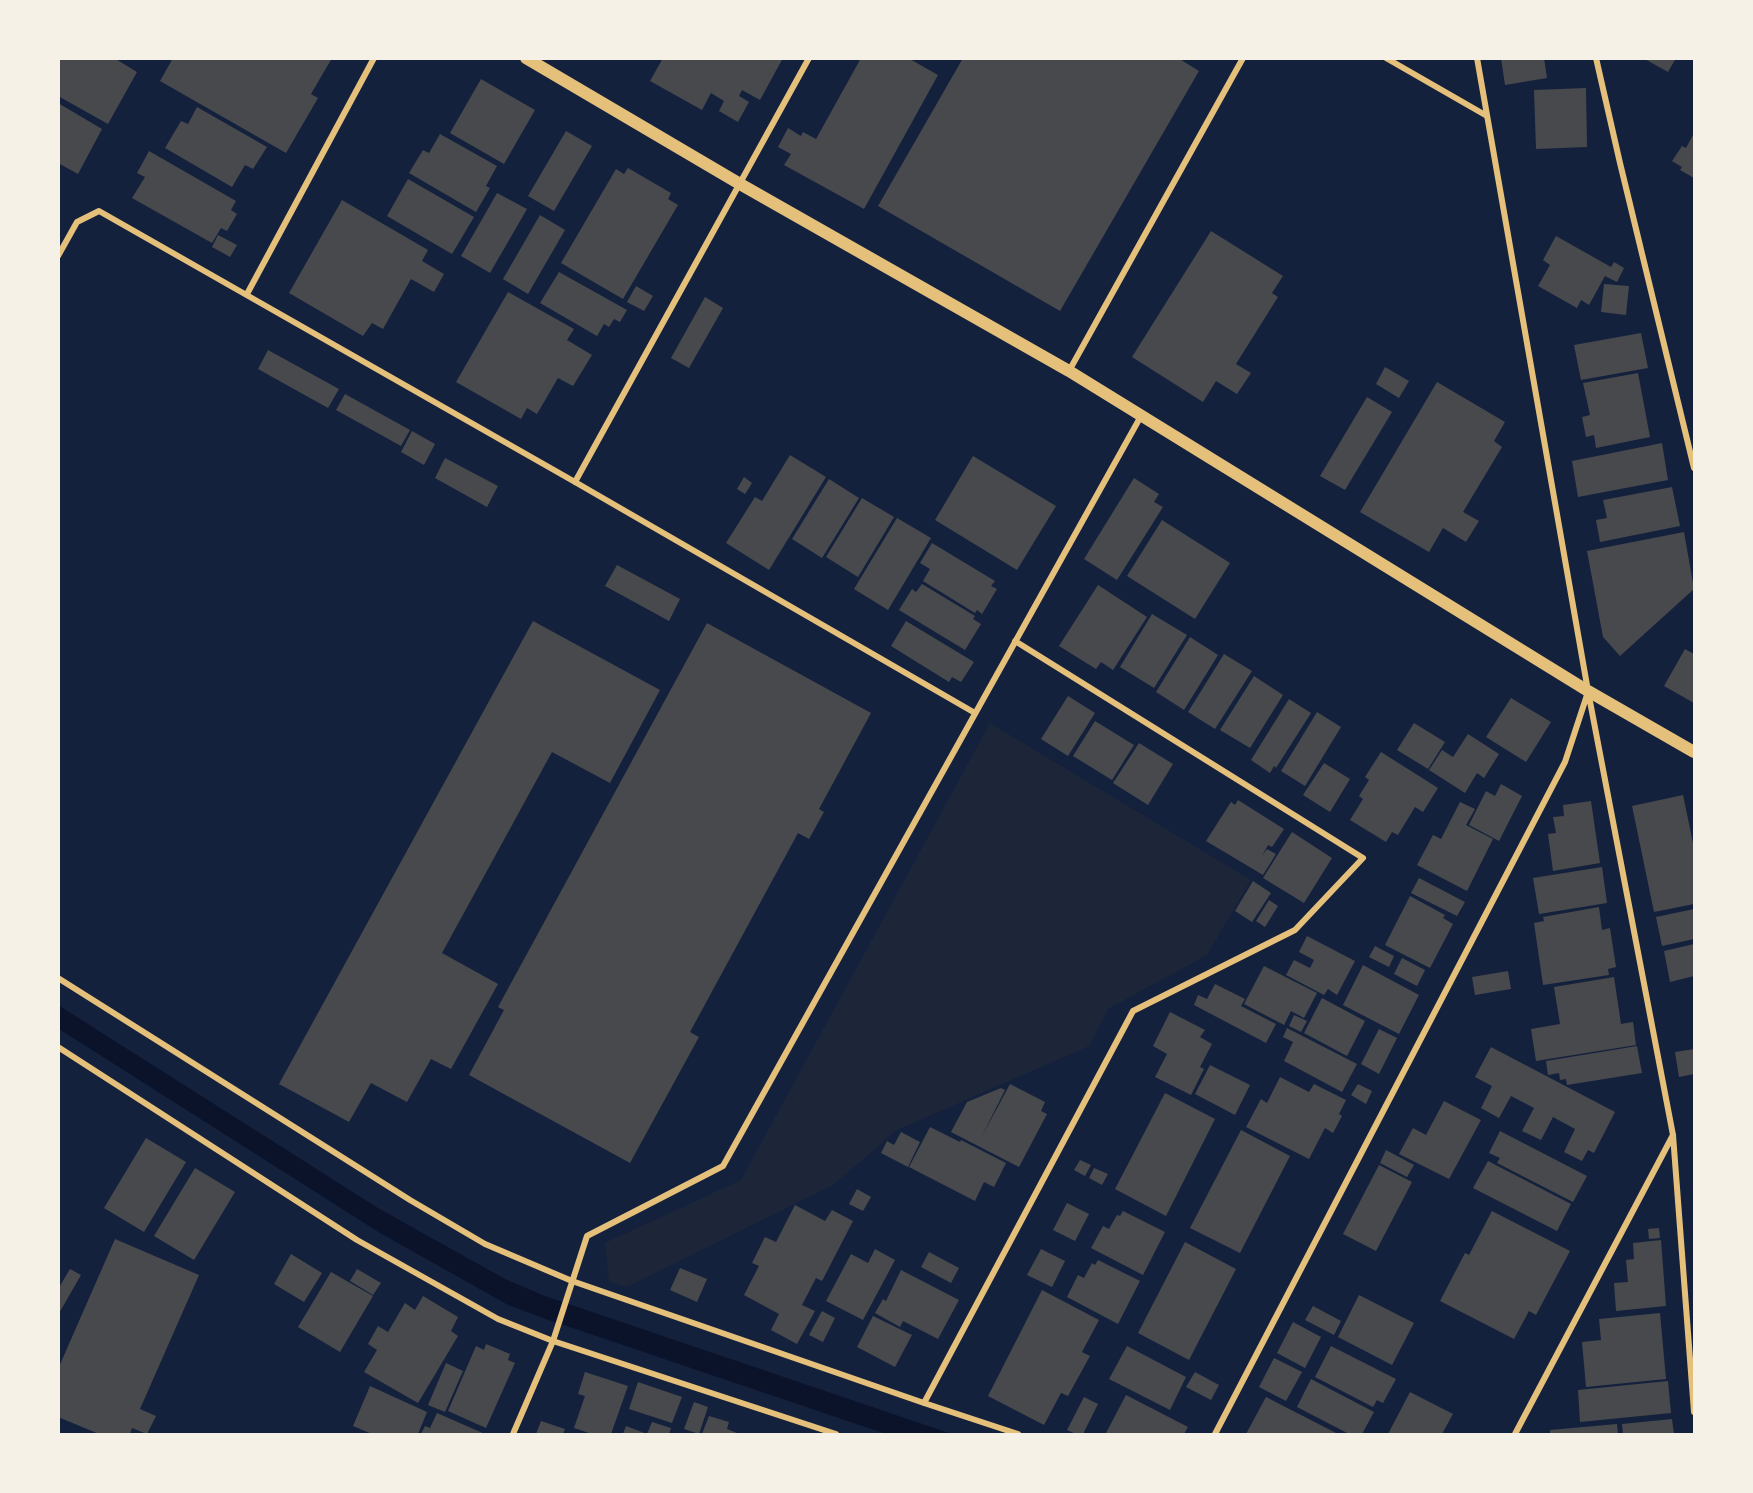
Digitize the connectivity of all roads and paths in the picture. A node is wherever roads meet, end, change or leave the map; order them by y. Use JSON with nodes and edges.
{"nodes":[{"id":1,"x":374,"y":58,"type":"edge"},
{"id":2,"x":526,"y":58,"type":"edge"},
{"id":3,"x":808,"y":58,"type":"edge"},
{"id":4,"x":1243,"y":58,"type":"edge"},
{"id":5,"x":1386,"y":58,"type":"edge"},
{"id":6,"x":1477,"y":58,"type":"edge"},
{"id":7,"x":1596,"y":58,"type":"edge"},
{"id":8,"x":1487,"y":116,"type":"junction"},
{"id":9,"x":740,"y":183,"type":"junction"},
{"id":10,"x":58,"y":256,"type":"edge"},
{"id":11,"x":247,"y":294,"type":"junction"},
{"id":12,"x":1069,"y":371,"type":"junction"},
{"id":13,"x":1142,"y":416,"type":"junction"},
{"id":14,"x":1695,"y":468,"type":"edge"},
{"id":15,"x":575,"y":482,"type":"junction"},
{"id":16,"x":1016,"y":641,"type":"junction"},
{"id":17,"x":1588,"y":691,"type":"junction"},
{"id":18,"x":975,"y":713,"type":"junction"},
{"id":19,"x":1695,"y":752,"type":"edge"},
{"id":20,"x":58,"y":978,"type":"edge"},
{"id":21,"x":58,"y":1047,"type":"edge"},
{"id":22,"x":1673,"y":1135,"type":"junction"},
{"id":23,"x":572,"y":1281,"type":"junction"},
{"id":24,"x":554,"y":1341,"type":"junction"},
{"id":25,"x":924,"y":1403,"type":"junction"},
{"id":26,"x":1695,"y":1412,"type":"edge"},
{"id":27,"x":513,"y":1434,"type":"edge"},
{"id":28,"x":836,"y":1434,"type":"edge"},
{"id":29,"x":1018,"y":1434,"type":"edge"},
{"id":30,"x":1215,"y":1434,"type":"edge"},
{"id":31,"x":1515,"y":1434,"type":"edge"}],
"edges":[{"from":1,"to":11,"type":"street"},
{"from":2,"to":9,"type":"main road"},
{"from":3,"to":9,"type":"street"},
{"from":4,"to":12,"type":"street"},
{"from":5,"to":8,"type":"street"},
{"from":6,"to":8,"type":"street"},
{"from":7,"to":14,"type":"street"},
{"from":8,"to":17,"type":"street"},
{"from":9,"to":12,"type":"main road"},
{"from":9,"to":15,"type":"street"},
{"from":10,"to":11,"type":"street"},
{"from":11,"to":15,"type":"street"},
{"from":12,"to":13,"type":"main road"},
{"from":13,"to":16,"type":"street"},
{"from":13,"to":17,"type":"main road"},
{"from":15,"to":18,"type":"street"},
{"from":16,"to":18,"type":"street"},
{"from":16,"to":25,"type":"street"},
{"from":17,"to":19,"type":"main road"},
{"from":17,"to":22,"type":"street"},
{"from":17,"to":30,"type":"street"},
{"from":18,"to":23,"type":"street"},
{"from":20,"to":23,"type":"street"},
{"from":21,"to":24,"type":"street"},
{"from":22,"to":26,"type":"street"},
{"from":22,"to":31,"type":"street"},
{"from":23,"to":24,"type":"street"},
{"from":23,"to":25,"type":"street"},
{"from":24,"to":27,"type":"street"},
{"from":24,"to":28,"type":"street"},
{"from":25,"to":29,"type":"street"}]}
